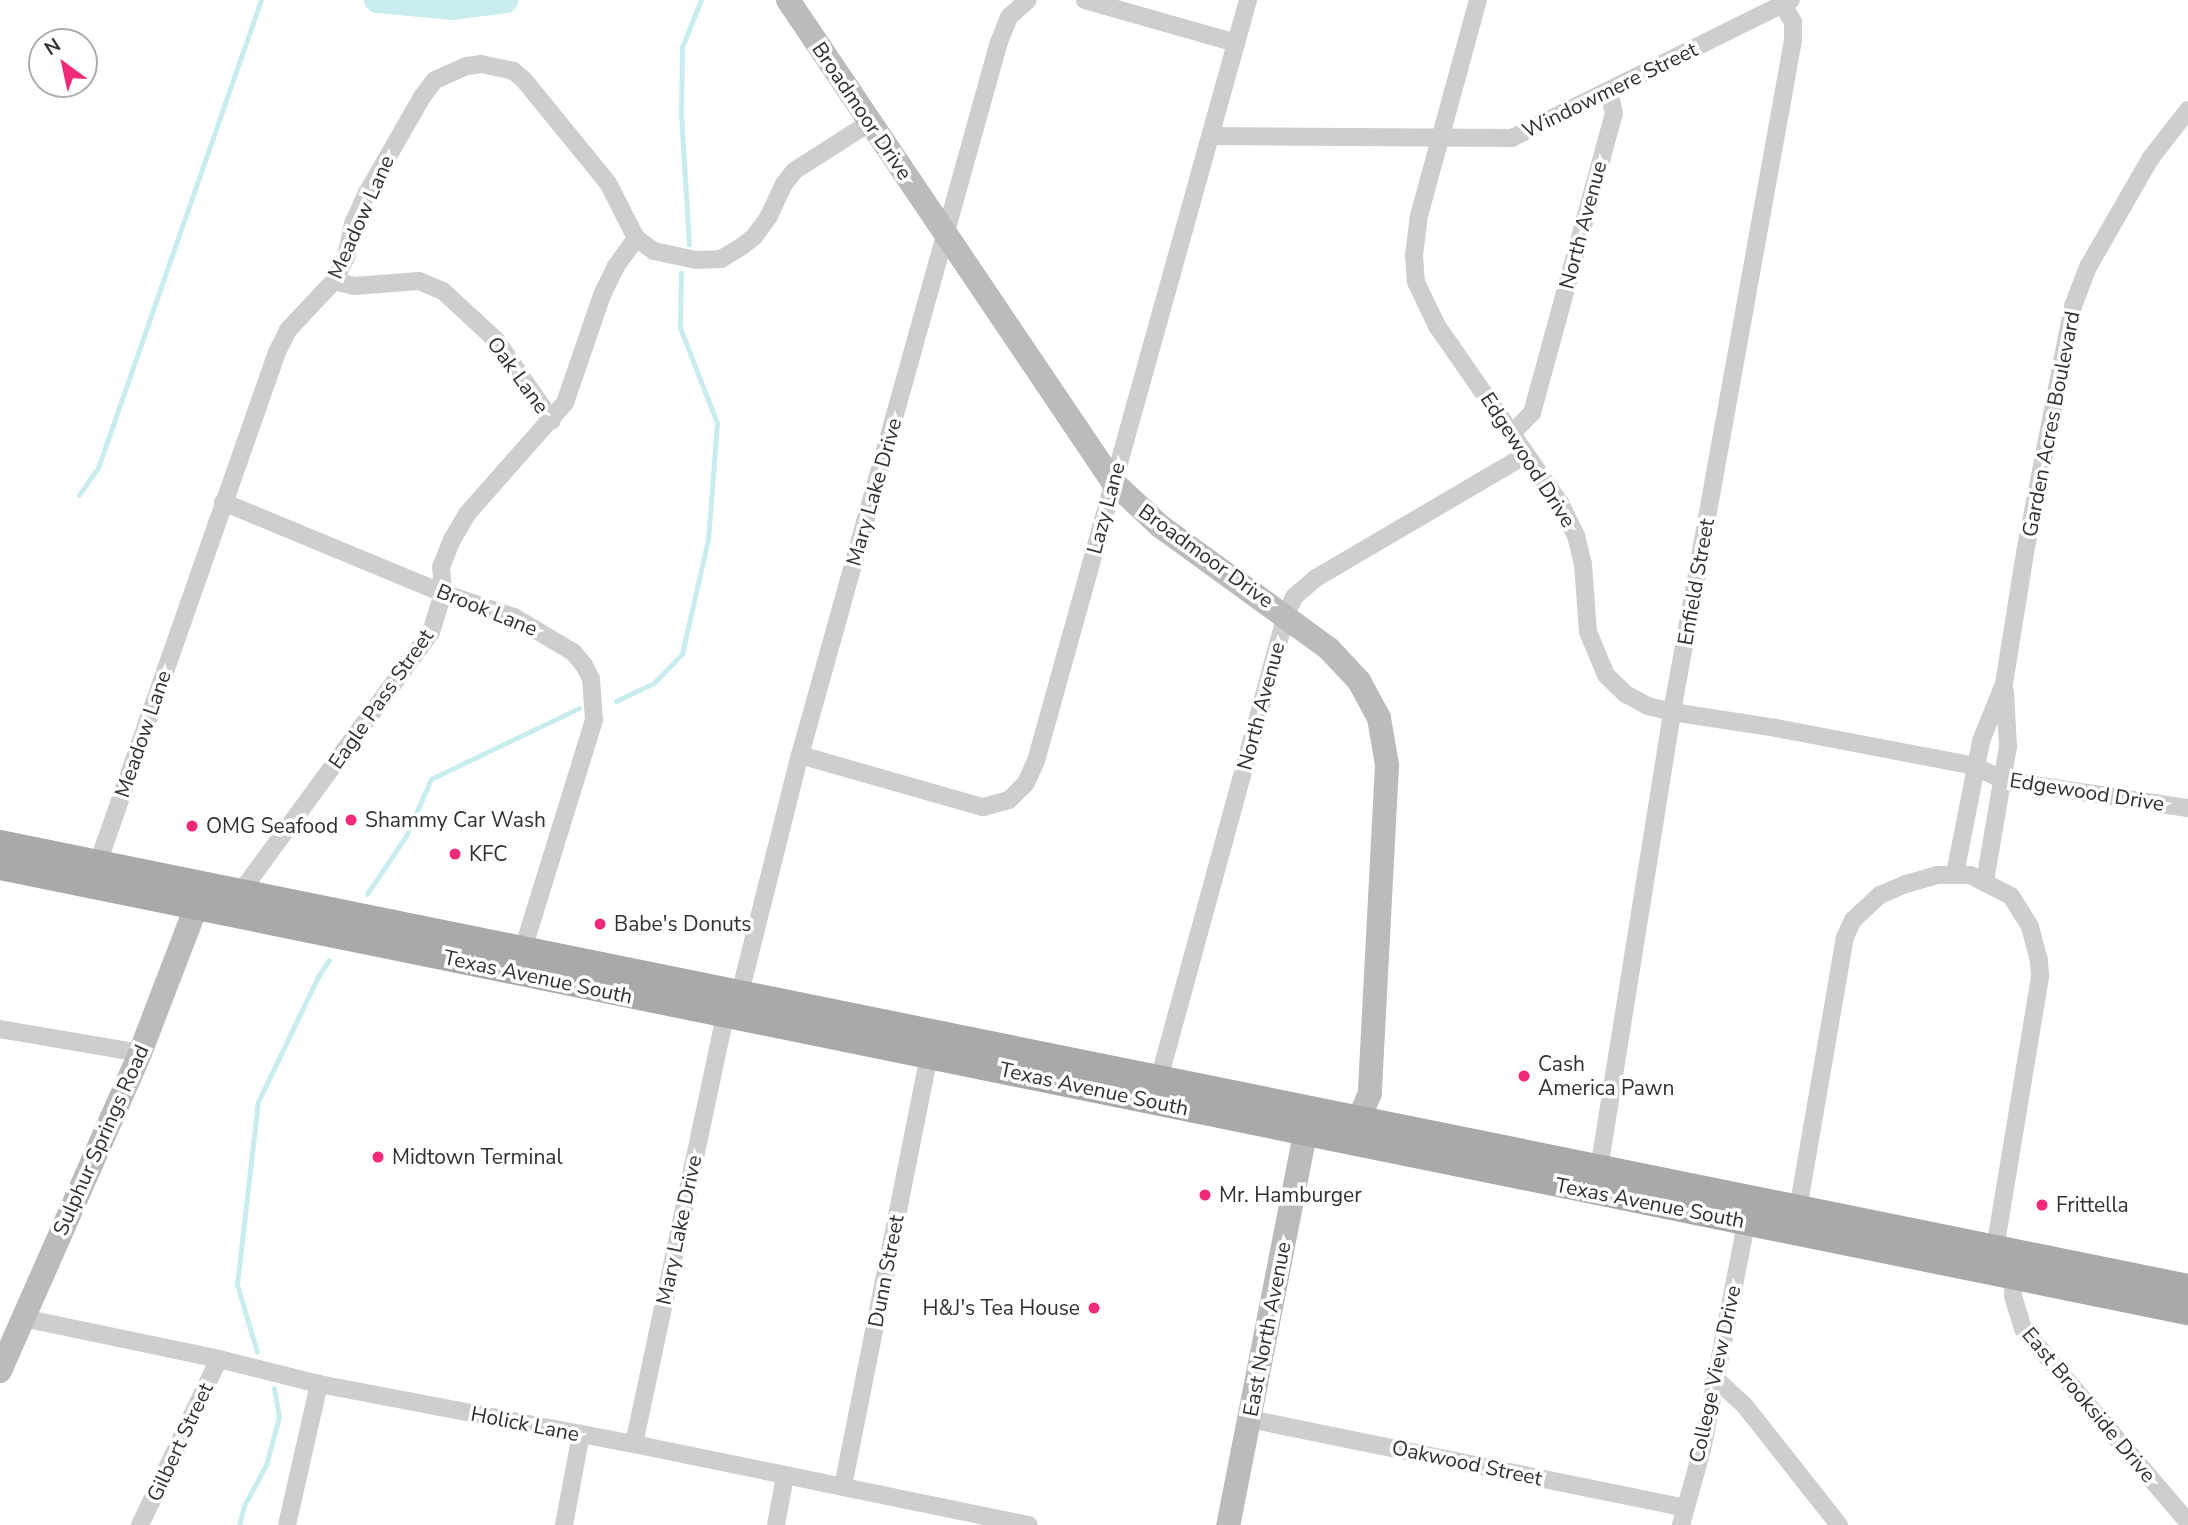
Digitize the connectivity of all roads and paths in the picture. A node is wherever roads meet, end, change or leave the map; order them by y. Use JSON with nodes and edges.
{"nodes":[{"id":1,"x":788,"y":0,"type":"edge"},
{"id":2,"x":1028,"y":0,"type":"edge"},
{"id":3,"x":1085,"y":0,"type":"edge"},
{"id":4,"x":1248,"y":0,"type":"edge"},
{"id":5,"x":1478,"y":0,"type":"edge"},
{"id":6,"x":1785,"y":1,"type":"edge"},
{"id":7,"x":1236,"y":43,"type":"junction"},
{"id":8,"x":1609,"y":91,"type":"junction"},
{"id":9,"x":2188,"y":110,"type":"edge"},
{"id":10,"x":869,"y":123,"type":"junction"},
{"id":11,"x":1210,"y":136,"type":"junction"},
{"id":12,"x":1439,"y":139,"type":"junction"},
{"id":13,"x":946,"y":236,"type":"junction"},
{"id":14,"x":636,"y":238,"type":"junction"},
{"id":15,"x":334,"y":281,"type":"junction"},
{"id":16,"x":552,"y":421,"type":"junction"},
{"id":17,"x":1512,"y":433,"type":"junction"},
{"id":18,"x":1526,"y":454,"type":"junction"},
{"id":19,"x":1113,"y":482,"type":"junction"},
{"id":20,"x":223,"y":502,"type":"junction"},
{"id":21,"x":443,"y":593,"type":"junction"},
{"id":22,"x":1286,"y":615,"type":"junction"},
{"id":23,"x":2004,"y":684,"type":"junction"},
{"id":24,"x":1672,"y":712,"type":"junction"},
{"id":25,"x":800,"y":755,"type":"junction"},
{"id":26,"x":1975,"y":766,"type":"junction"},
{"id":27,"x":2002,"y":780,"type":"junction"},
{"id":28,"x":2188,"y":808,"type":"edge"},
{"id":29,"x":1961,"y":841,"type":"junction"},
{"id":30,"x":0,"y":843,"type":"edge"},
{"id":31,"x":98,"y":863,"type":"junction"},
{"id":32,"x":0,"y":867,"type":"edge"},
{"id":33,"x":1925,"y":877,"type":"junction"},
{"id":34,"x":1970,"y":877,"type":"junction"},
{"id":35,"x":240,"y":893,"type":"junction"},
{"id":36,"x":196,"y":907,"type":"junction"},
{"id":37,"x":523,"y":949,"type":"junction"},
{"id":38,"x":740,"y":993,"type":"junction"},
{"id":39,"x":725,"y":1016,"type":"junction"},
{"id":40,"x":901,"y":1027,"type":"junction"},
{"id":41,"x":0,"y":1029,"type":"edge"},
{"id":42,"x":139,"y":1053,"type":"junction"},
{"id":43,"x":929,"y":1056,"type":"junction"},
{"id":44,"x":1159,"y":1079,"type":"junction"},
{"id":45,"x":1359,"y":1119,"type":"junction"},
{"id":46,"x":1305,"y":1133,"type":"junction"},
{"id":47,"x":1599,"y":1168,"type":"junction"},
{"id":48,"x":1798,"y":1209,"type":"junction"},
{"id":49,"x":1746,"y":1223,"type":"junction"},
{"id":50,"x":1842,"y":1242,"type":"junction"},
{"id":51,"x":1995,"y":1248,"type":"junction"},
{"id":52,"x":2014,"y":1277,"type":"junction"},
{"id":53,"x":2188,"y":1287,"type":"edge"},
{"id":54,"x":2188,"y":1312,"type":"edge"},
{"id":55,"x":23,"y":1318,"type":"junction"},
{"id":56,"x":219,"y":1359,"type":"junction"},
{"id":57,"x":0,"y":1371,"type":"edge"},
{"id":58,"x":1716,"y":1379,"type":"junction"},
{"id":59,"x":318,"y":1384,"type":"junction"},
{"id":60,"x":1249,"y":1419,"type":"junction"},
{"id":61,"x":581,"y":1434,"type":"junction"},
{"id":62,"x":634,"y":1444,"type":"junction"},
{"id":63,"x":785,"y":1476,"type":"junction"},
{"id":64,"x":843,"y":1486,"type":"junction"},
{"id":65,"x":1683,"y":1516,"type":"edge"},
{"id":66,"x":992,"y":1521,"type":"edge"},
{"id":67,"x":2188,"y":1522,"type":"edge"},
{"id":68,"x":140,"y":1525,"type":"edge"},
{"id":69,"x":287,"y":1525,"type":"edge"},
{"id":70,"x":564,"y":1525,"type":"edge"},
{"id":71,"x":776,"y":1525,"type":"edge"},
{"id":72,"x":1029,"y":1525,"type":"edge"},
{"id":73,"x":1228,"y":1525,"type":"edge"},
{"id":74,"x":1839,"y":1525,"type":"edge"}],
"edges":[{"from":1,"to":10,"type":"street","name":"Broadmoor Drive"},
{"from":2,"to":13,"type":"street","name":"Mary Lake Drive"},
{"from":3,"to":7,"type":"street"},
{"from":4,"to":7,"type":"street","name":"Lazy Lane"},
{"from":5,"to":12,"type":"street","name":"Edgewood Drive"},
{"from":6,"to":8,"type":"street","name":"Windowmere Street"},
{"from":6,"to":24,"type":"street","name":"Enfield Street"},
{"from":7,"to":11,"type":"street","name":"Lazy Lane"},
{"from":8,"to":12,"type":"street","name":"Windowmere Street"},
{"from":8,"to":17,"type":"street","name":"North Avenue"},
{"from":9,"to":23,"type":"street","name":"Garden Acres Boulevard"},
{"from":10,"to":13,"type":"street","name":"Broadmoor Drive"},
{"from":10,"to":14,"type":"street"},
{"from":11,"to":12,"type":"street","name":"Windowmere Street"},
{"from":11,"to":19,"type":"street","name":"Lazy Lane"},
{"from":12,"to":17,"type":"street","name":"Edgewood Drive"},
{"from":13,"to":19,"type":"street","name":"Broadmoor Drive"},
{"from":13,"to":25,"type":"street","name":"Mary Lake Drive"},
{"from":14,"to":15,"type":"street","name":"Meadow Lane"},
{"from":14,"to":16,"type":"street","name":"Eagle Pass Street"},
{"from":15,"to":16,"type":"street","name":"Oak Lane"},
{"from":15,"to":20,"type":"street","name":"Meadow Lane"},
{"from":16,"to":21,"type":"street","name":"Eagle Pass Street"},
{"from":17,"to":18,"type":"street","name":"Edgewood Drive"},
{"from":18,"to":22,"type":"street","name":"North Avenue"},
{"from":18,"to":24,"type":"street","name":"Edgewood Drive"},
{"from":19,"to":22,"type":"street","name":"Broadmoor Drive"},
{"from":19,"to":25,"type":"street","name":"Lazy Lane"},
{"from":20,"to":21,"type":"street","name":"Brook Lane"},
{"from":20,"to":31,"type":"street","name":"Meadow Lane"},
{"from":21,"to":35,"type":"street","name":"Eagle Pass Street"},
{"from":21,"to":37,"type":"street","name":"Brook Lane"},
{"from":22,"to":44,"type":"street","name":"North Avenue"},
{"from":22,"to":45,"type":"street","name":"Broadmoor Drive"},
{"from":23,"to":26,"type":"street","name":"Garden Acres Boulevard"},
{"from":23,"to":27,"type":"street","name":"Garden Acres Boulevard"},
{"from":24,"to":26,"type":"street","name":"Edgewood Drive"},
{"from":24,"to":47,"type":"street","name":"Enfield Street"},
{"from":25,"to":38,"type":"street","name":"Mary Lake Drive"},
{"from":26,"to":27,"type":"street","name":"Edgewood Drive"},
{"from":26,"to":29,"type":"street","name":"Garden Acres Boulevard"},
{"from":27,"to":28,"type":"street","name":"Edgewood Drive"},
{"from":27,"to":34,"type":"street","name":"Garden Acres Boulevard"},
{"from":29,"to":33,"type":"street"},
{"from":29,"to":34,"type":"street","name":"Garden Acres Boulevard"},
{"from":30,"to":31,"type":"main road","name":"Texas Avenue South"},
{"from":31,"to":35,"type":"main road","name":"Texas Avenue South"},
{"from":32,"to":36,"type":"main road","name":"Texas Avenue South"},
{"from":33,"to":34,"type":"street"},
{"from":33,"to":48,"type":"street"},
{"from":34,"to":51,"type":"street"},
{"from":35,"to":36,"type":"street"},
{"from":35,"to":37,"type":"main road","name":"Texas Avenue South"},
{"from":36,"to":39,"type":"main road","name":"Texas Avenue South"},
{"from":36,"to":42,"type":"street","name":"Sulphur Springs Road"},
{"from":37,"to":38,"type":"main road","name":"Texas Avenue South"},
{"from":38,"to":40,"type":"main road","name":"Texas Avenue South"},
{"from":39,"to":40,"type":"main road"},
{"from":39,"to":43,"type":"main road","name":"Texas Avenue South"},
{"from":39,"to":62,"type":"street","name":"Mary Lake Drive"},
{"from":40,"to":44,"type":"main road","name":"Texas Avenue South"},
{"from":41,"to":42,"type":"street"},
{"from":42,"to":55,"type":"street","name":"Sulphur Springs Road"},
{"from":43,"to":46,"type":"main road","name":"Texas Avenue South"},
{"from":43,"to":64,"type":"street","name":"Dunn Street"},
{"from":44,"to":45,"type":"main road","name":"Texas Avenue South"},
{"from":45,"to":46,"type":"street"},
{"from":45,"to":47,"type":"main road","name":"Texas Avenue South"},
{"from":46,"to":49,"type":"main road","name":"Texas Avenue South"},
{"from":46,"to":60,"type":"street","name":"East North Avenue"},
{"from":47,"to":48,"type":"main road","name":"Texas Avenue South"},
{"from":48,"to":51,"type":"main road","name":"Texas Avenue South"},
{"from":49,"to":50,"type":"main road","name":"Texas Avenue South"},
{"from":49,"to":58,"type":"street","name":"College View Drive"},
{"from":50,"to":51,"type":"main road"},
{"from":50,"to":52,"type":"main road","name":"Texas Avenue South"},
{"from":51,"to":53,"type":"main road","name":"Texas Avenue South"},
{"from":52,"to":54,"type":"main road","name":"Texas Avenue South"},
{"from":52,"to":67,"type":"street","name":"East Brookside Drive"},
{"from":55,"to":56,"type":"street","name":"Holick Lane"},
{"from":55,"to":57,"type":"street","name":"Sulphur Springs Road"},
{"from":56,"to":59,"type":"street","name":"Holick Lane"},
{"from":56,"to":68,"type":"street","name":"Gilbert Street"},
{"from":58,"to":65,"type":"street","name":"College View Drive"},
{"from":58,"to":74,"type":"street"},
{"from":59,"to":61,"type":"street","name":"Holick Lane"},
{"from":59,"to":69,"type":"street"},
{"from":60,"to":65,"type":"street","name":"Oakwood Street"},
{"from":60,"to":73,"type":"street","name":"East North Avenue"},
{"from":61,"to":62,"type":"street","name":"Holick Lane"},
{"from":61,"to":70,"type":"street"},
{"from":62,"to":63,"type":"street","name":"Holick Lane"},
{"from":63,"to":64,"type":"street","name":"Holick Lane"},
{"from":63,"to":71,"type":"street"},
{"from":64,"to":66,"type":"street","name":"Holick Lane"},
{"from":66,"to":72,"type":"street","name":"Holick Lane"}]}
